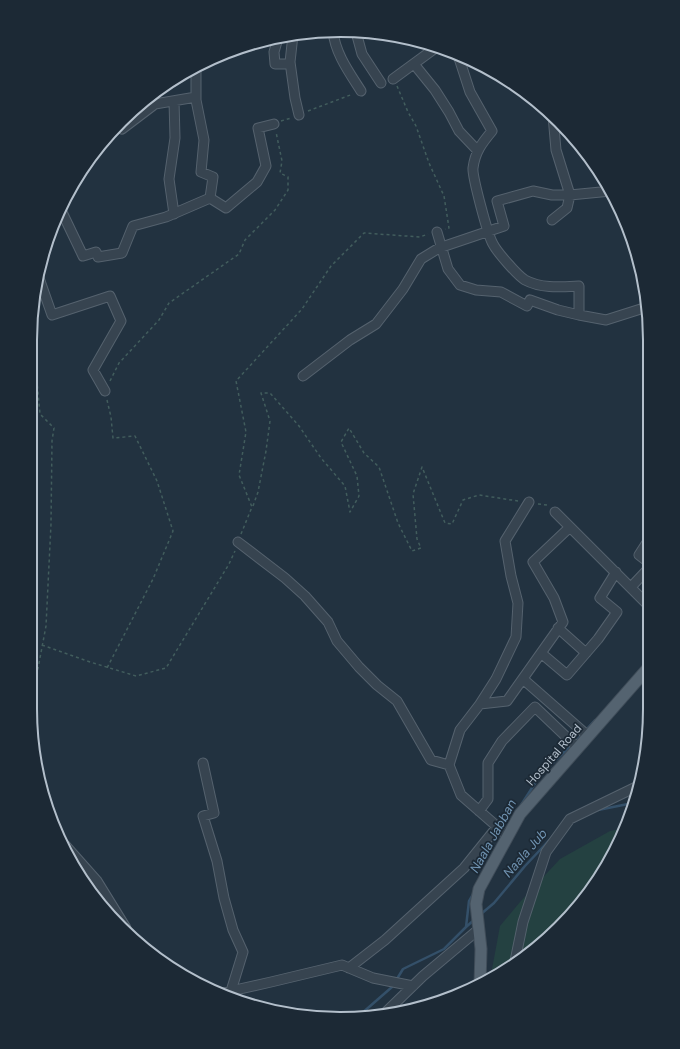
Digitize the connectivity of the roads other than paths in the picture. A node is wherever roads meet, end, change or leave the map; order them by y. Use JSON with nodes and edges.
{"nodes":[{"id":1,"x":334,"y":37,"type":"edge"},
{"id":2,"x":358,"y":38,"type":"edge"},
{"id":3,"x":292,"y":41,"type":"edge"},
{"id":4,"x":276,"y":44,"type":"edge"},
{"id":5,"x":431,"y":51,"type":"edge"},
{"id":6,"x":460,"y":62,"type":"edge"},
{"id":7,"x":290,"y":64,"type":"junction"},
{"id":8,"x":414,"y":64,"type":"junction"},
{"id":9,"x":196,"y":74,"type":"edge"},
{"id":10,"x":393,"y":79,"type":"road end"},
{"id":11,"x":381,"y":83,"type":"dead end"},
{"id":12,"x":361,"y":91,"type":"road end"},
{"id":13,"x":196,"y":97,"type":"junction"},
{"id":14,"x":174,"y":101,"type":"junction"},
{"id":15,"x":155,"y":104,"type":"joint"},
{"id":16,"x":299,"y":115,"type":"road end"},
{"id":17,"x":129,"y":123,"type":"edge"},
{"id":18,"x":274,"y":124,"type":"road end"},
{"id":19,"x":554,"y":126,"type":"edge"},
{"id":20,"x":477,"y":150,"type":"junction"},
{"id":21,"x":604,"y":192,"type":"edge"},
{"id":22,"x":570,"y":195,"type":"junction"},
{"id":23,"x":210,"y":198,"type":"junction"},
{"id":24,"x":174,"y":214,"type":"junction"},
{"id":25,"x":64,"y":216,"type":"edge"},
{"id":26,"x":552,"y":220,"type":"dead end"},
{"id":27,"x":488,"y":231,"type":"junction"},
{"id":28,"x":437,"y":232,"type":"road end"},
{"id":29,"x":442,"y":248,"type":"junction"},
{"id":30,"x":42,"y":287,"type":"edge"},
{"id":31,"x":641,"y":310,"type":"edge"},
{"id":32,"x":579,"y":315,"type":"junction"},
{"id":33,"x":303,"y":376,"type":"dead end"},
{"id":34,"x":105,"y":391,"type":"road end"},
{"id":35,"x":529,"y":502,"type":"road end"},
{"id":36,"x":555,"y":512,"type":"road end"},
{"id":37,"x":570,"y":527,"type":"junction"},
{"id":38,"x":238,"y":542,"type":"road end"},
{"id":39,"x":643,"y":549,"type":"edge"},
{"id":40,"x":643,"y":558,"type":"edge"},
{"id":41,"x":616,"y":572,"type":"junction"},
{"id":42,"x":643,"y":575,"type":"edge"},
{"id":43,"x":631,"y":587,"type":"junction"},
{"id":44,"x":643,"y":600,"type":"edge"},
{"id":45,"x":558,"y":628,"type":"junction"},
{"id":46,"x":541,"y":653,"type":"junction"},
{"id":47,"x":586,"y":653,"type":"junction"},
{"id":48,"x":643,"y":673,"type":"edge"},
{"id":49,"x":523,"y":678,"type":"junction"},
{"id":50,"x":480,"y":704,"type":"junction"},
{"id":51,"x":586,"y":733,"type":"junction"},
{"id":52,"x":575,"y":745,"type":"junction"},
{"id":53,"x":203,"y":763,"type":"dead end"},
{"id":54,"x":449,"y":765,"type":"junction"},
{"id":55,"x":632,"y":789,"type":"edge"},
{"id":56,"x":479,"y":811,"type":"junction"},
{"id":57,"x":497,"y":827,"type":"junction"},
{"id":58,"x":508,"y":836,"type":"junction"},
{"id":59,"x":77,"y":859,"type":"edge"},
{"id":60,"x":118,"y":915,"type":"edge"},
{"id":61,"x":478,"y":929,"type":"junction"},
{"id":62,"x":516,"y":955,"type":"edge"},
{"id":63,"x":349,"y":968,"type":"junction"},
{"id":64,"x":480,"y":978,"type":"edge"},
{"id":65,"x":413,"y":986,"type":"junction"},
{"id":66,"x":228,"y":990,"type":"edge"},
{"id":67,"x":230,"y":991,"type":"edge"},
{"id":68,"x":391,"y":1007,"type":"edge"}],
"edges":[{"from":1,"to":12,"type":"street"},
{"from":2,"to":11,"type":"street"},
{"from":3,"to":7,"type":"street"},
{"from":4,"to":7,"type":"street"},
{"from":5,"to":8,"type":"street"},
{"from":6,"to":20,"type":"street"},
{"from":7,"to":16,"type":"street"},
{"from":8,"to":10,"type":"street"},
{"from":8,"to":20,"type":"street"},
{"from":9,"to":13,"type":"street"},
{"from":13,"to":14,"type":"street"},
{"from":13,"to":23,"type":"street"},
{"from":14,"to":15,"type":"street"},
{"from":14,"to":24,"type":"street"},
{"from":15,"to":17,"type":"street"},
{"from":18,"to":23,"type":"street"},
{"from":19,"to":22,"type":"street"},
{"from":20,"to":27,"type":"street"},
{"from":21,"to":22,"type":"street"},
{"from":22,"to":26,"type":"street"},
{"from":22,"to":27,"type":"street"},
{"from":23,"to":24,"type":"street"},
{"from":24,"to":25,"type":"street"},
{"from":27,"to":29,"type":"street"},
{"from":27,"to":32,"type":"street"},
{"from":28,"to":29,"type":"street"},
{"from":29,"to":32,"type":"street"},
{"from":29,"to":33,"type":"street"},
{"from":30,"to":34,"type":"street"},
{"from":31,"to":32,"type":"street"},
{"from":35,"to":50,"type":"street"},
{"from":36,"to":37,"type":"street"},
{"from":37,"to":41,"type":"street"},
{"from":37,"to":45,"type":"street"},
{"from":38,"to":54,"type":"street"},
{"from":39,"to":40,"type":"street"},
{"from":41,"to":43,"type":"street"},
{"from":41,"to":47,"type":"street"},
{"from":42,"to":43,"type":"street"},
{"from":43,"to":44,"type":"street"},
{"from":45,"to":46,"type":"street"},
{"from":45,"to":47,"type":"street"},
{"from":46,"to":47,"type":"street"},
{"from":46,"to":49,"type":"street"},
{"from":48,"to":51,"type":"main road","name":"Hospital Road"},
{"from":49,"to":50,"type":"street"},
{"from":49,"to":51,"type":"street"},
{"from":50,"to":54,"type":"street"},
{"from":51,"to":52,"type":"main road","name":"Hospital Road"},
{"from":52,"to":56,"type":"street"},
{"from":52,"to":58,"type":"main road","name":"Hospital Road"},
{"from":53,"to":66,"type":"street"},
{"from":54,"to":56,"type":"street"},
{"from":55,"to":62,"type":"street"},
{"from":56,"to":57,"type":"street"},
{"from":57,"to":58,"type":"street"},
{"from":57,"to":63,"type":"street"},
{"from":58,"to":61,"type":"main road","name":"Hospital Road"},
{"from":59,"to":60,"type":"street"},
{"from":61,"to":64,"type":"main road"},
{"from":61,"to":65,"type":"street"},
{"from":63,"to":65,"type":"street"},
{"from":63,"to":67,"type":"street"},
{"from":65,"to":68,"type":"street"}]}
